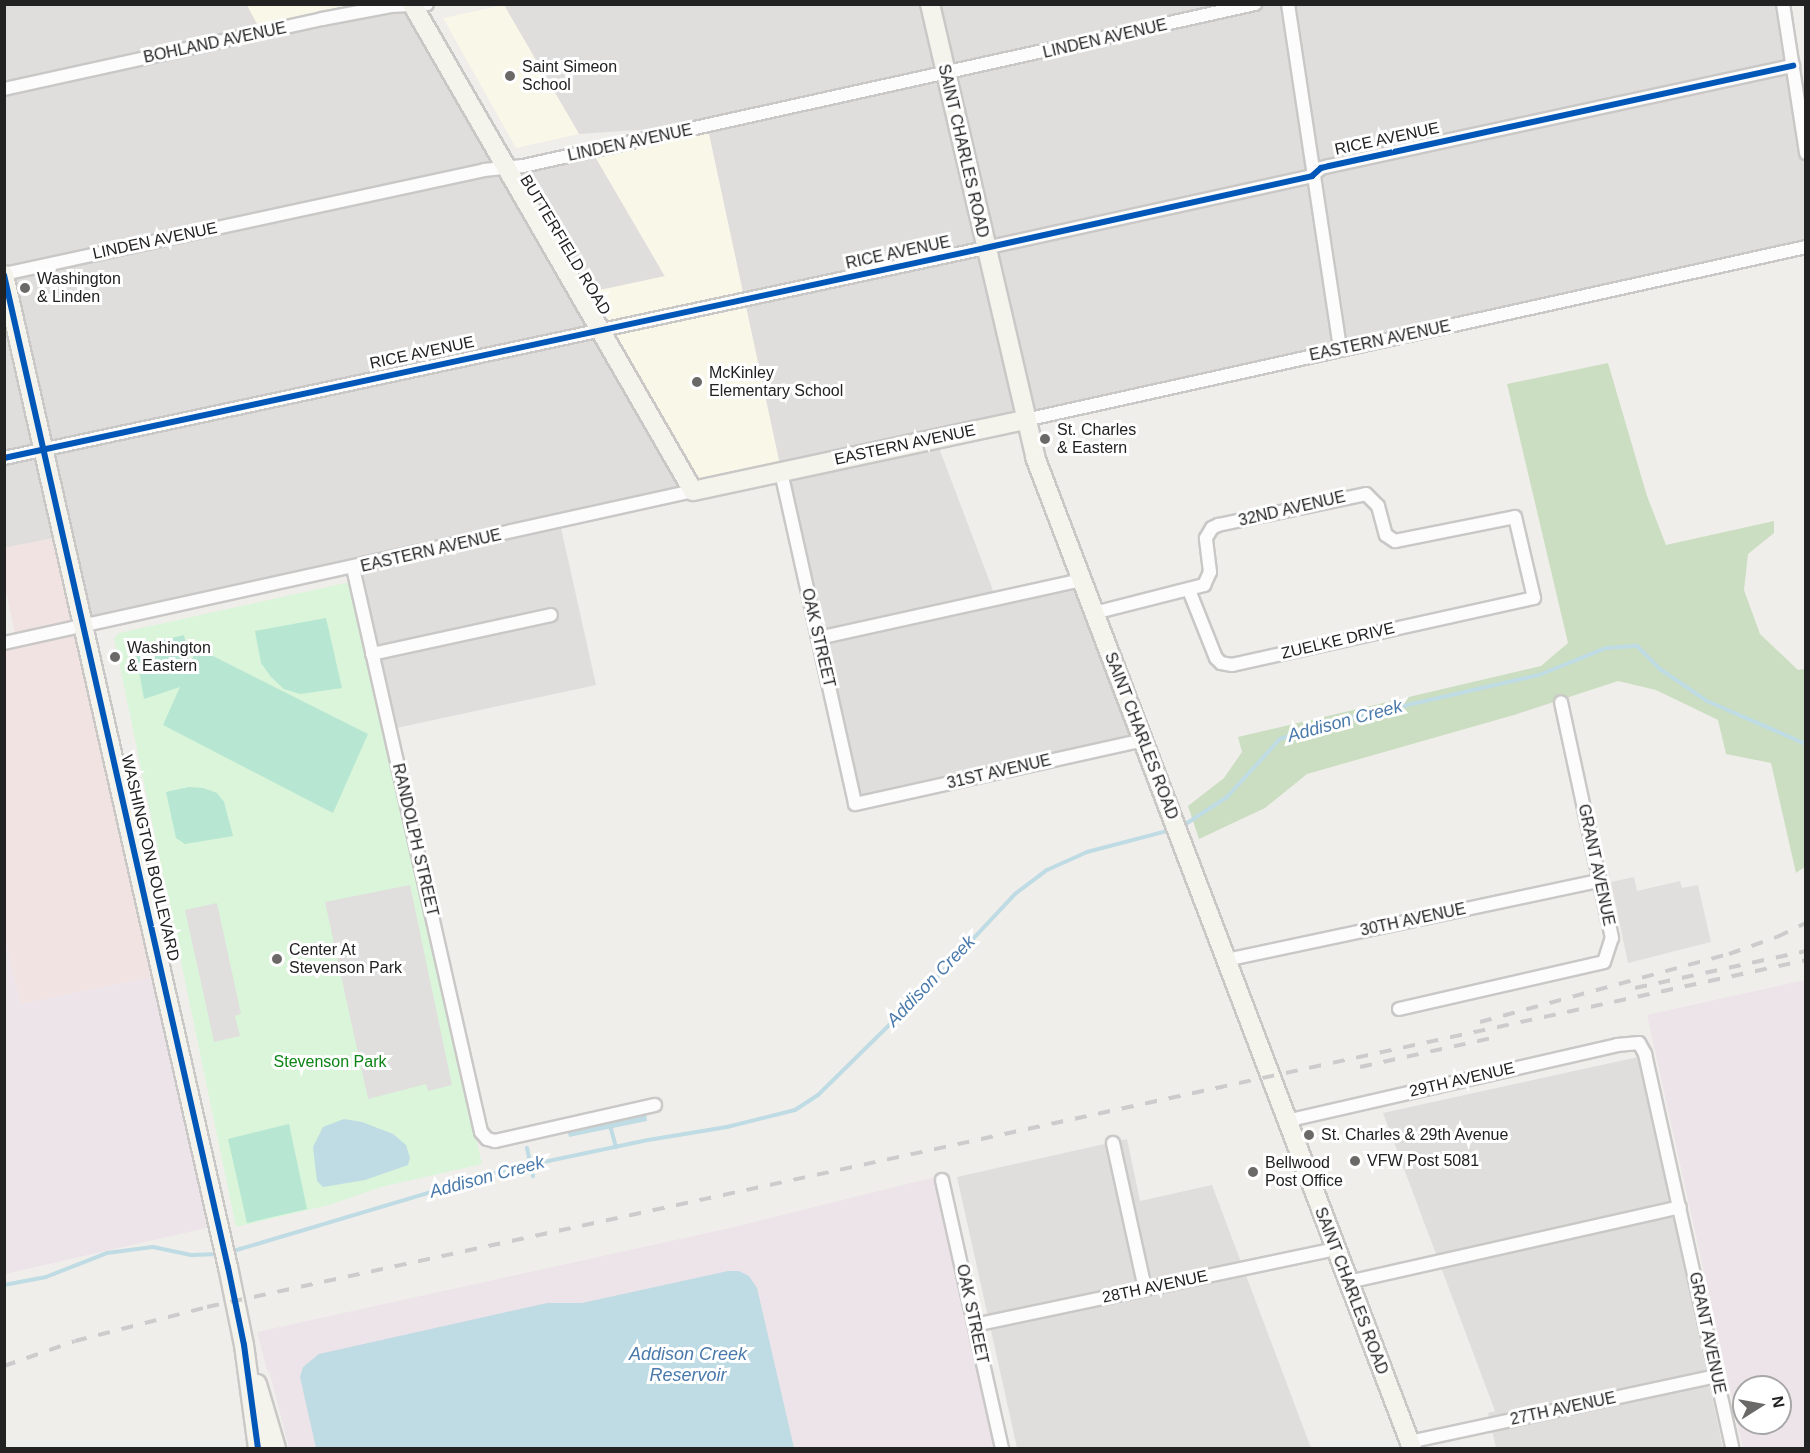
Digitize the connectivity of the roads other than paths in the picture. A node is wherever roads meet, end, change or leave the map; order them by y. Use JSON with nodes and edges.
{"nodes":[{"id":1,"x":427,"y":4,"type":"edge"},
{"id":2,"x":930,"y":4,"type":"edge"},
{"id":3,"x":1255,"y":4,"type":"edge"},
{"id":4,"x":1288,"y":4,"type":"edge"},
{"id":5,"x":1783,"y":4,"type":"edge"},
{"id":6,"x":412,"y":5,"type":"edge"},
{"id":7,"x":1793,"y":66,"type":"junction"},
{"id":8,"x":946,"y":75,"type":"junction"},
{"id":9,"x":4,"y":89,"type":"edge"},
{"id":10,"x":1806,"y":153,"type":"edge"},
{"id":11,"x":504,"y":168,"type":"junction"},
{"id":12,"x":1312,"y":176,"type":"junction"},
{"id":13,"x":1806,"y":247,"type":"edge"},
{"id":14,"x":985,"y":248,"type":"junction"},
{"id":15,"x":4,"y":274,"type":"edge"},
{"id":16,"x":599,"y":330,"type":"junction"},
{"id":17,"x":1340,"y":349,"type":"junction"},
{"id":18,"x":1025,"y":420,"type":"junction"},
{"id":19,"x":44,"y":449,"type":"junction"},
{"id":20,"x":4,"y":458,"type":"edge"},
{"id":21,"x":781,"y":472,"type":"junction"},
{"id":22,"x":693,"y":491,"type":"junction"},
{"id":23,"x":353,"y":568,"type":"junction"},
{"id":24,"x":1082,"y":580,"type":"junction"},
{"id":25,"x":1189,"y":590,"type":"junction"},
{"id":26,"x":1534,"y":598,"type":"joint"},
{"id":27,"x":1094,"y":613,"type":"junction"},
{"id":28,"x":551,"y":615,"type":"dead end"},
{"id":29,"x":84,"y":626,"type":"junction"},
{"id":30,"x":818,"y":638,"type":"junction"},
{"id":31,"x":4,"y":643,"type":"edge"},
{"id":32,"x":372,"y":654,"type":"junction"},
{"id":33,"x":1561,"y":702,"type":"dead end"},
{"id":34,"x":1143,"y":740,"type":"junction"},
{"id":35,"x":855,"y":804,"type":"joint"},
{"id":36,"x":1599,"y":881,"type":"junction"},
{"id":37,"x":1226,"y":960,"type":"junction"},
{"id":38,"x":1399,"y":1009,"type":"dead end"},
{"id":39,"x":1639,"y":1043,"type":"joint"},
{"id":40,"x":655,"y":1105,"type":"dead end"},
{"id":41,"x":1286,"y":1121,"type":"junction"},
{"id":42,"x":1113,"y":1143,"type":"dead end"},
{"id":43,"x":942,"y":1180,"type":"dead end"},
{"id":44,"x":1680,"y":1207,"type":"junction"},
{"id":45,"x":1335,"y":1249,"type":"junction"},
{"id":46,"x":1348,"y":1282,"type":"junction"},
{"id":47,"x":1145,"y":1289,"type":"junction"},
{"id":48,"x":975,"y":1325,"type":"junction"},
{"id":49,"x":244,"y":1345,"type":"junction"},
{"id":50,"x":1716,"y":1376,"type":"junction"},
{"id":51,"x":1410,"y":1445,"type":"edge"},
{"id":52,"x":258,"y":1449,"type":"edge"},
{"id":53,"x":276,"y":1449,"type":"edge"},
{"id":54,"x":1002,"y":1449,"type":"edge"},
{"id":55,"x":1732,"y":1449,"type":"edge"}],
"edges":[{"from":1,"to":6,"type":"street","name":"BOHLAND AVENUE"},
{"from":2,"to":8,"type":"main road","name":"SAINT CHARLES ROAD"},
{"from":3,"to":8,"type":"street","name":"LINDEN AVENUE"},
{"from":4,"to":12,"type":"street"},
{"from":5,"to":7,"type":"street"},
{"from":6,"to":9,"type":"street","name":"BOHLAND AVENUE"},
{"from":6,"to":11,"type":"main road","name":"BUTTERFIELD ROAD"},
{"from":7,"to":10,"type":"street"},
{"from":7,"to":12,"type":"street","name":"RICE AVENUE"},
{"from":8,"to":11,"type":"street","name":"LINDEN AVENUE"},
{"from":8,"to":14,"type":"main road","name":"SAINT CHARLES ROAD"},
{"from":11,"to":15,"type":"street","name":"LINDEN AVENUE"},
{"from":11,"to":16,"type":"main road","name":"BUTTERFIELD ROAD"},
{"from":12,"to":14,"type":"street","name":"RICE AVENUE"},
{"from":12,"to":17,"type":"street"},
{"from":13,"to":17,"type":"street","name":"EASTERN AVENUE"},
{"from":14,"to":16,"type":"street","name":"RICE AVENUE"},
{"from":14,"to":18,"type":"main road","name":"SAINT CHARLES ROAD"},
{"from":15,"to":19,"type":"main road","name":"WASHINGTON BOULEVARD"},
{"from":16,"to":19,"type":"street","name":"RICE AVENUE"},
{"from":16,"to":22,"type":"main road","name":"BUTTERFIELD ROAD"},
{"from":17,"to":18,"type":"street","name":"EASTERN AVENUE"},
{"from":18,"to":21,"type":"main road","name":"EASTERN AVENUE"},
{"from":18,"to":24,"type":"main road","name":"SAINT CHARLES ROAD"},
{"from":19,"to":20,"type":"street","name":"RICE AVENUE"},
{"from":19,"to":29,"type":"main road","name":"WASHINGTON BOULEVARD"},
{"from":21,"to":22,"type":"main road","name":"EASTERN AVENUE"},
{"from":21,"to":30,"type":"street","name":"OAK STREET"},
{"from":22,"to":23,"type":"street","name":"EASTERN AVENUE"},
{"from":23,"to":29,"type":"street","name":"EASTERN AVENUE"},
{"from":23,"to":32,"type":"street","name":"RANDOLPH STREET"},
{"from":24,"to":27,"type":"main road","name":"SAINT CHARLES ROAD"},
{"from":24,"to":30,"type":"street"},
{"from":25,"to":26,"type":"street","name":"ZUELKE DRIVE"},
{"from":25,"to":26,"type":"street","name":"32ND AVENUE"},
{"from":25,"to":27,"type":"street","name":"32ND AVENUE"},
{"from":27,"to":34,"type":"main road","name":"SAINT CHARLES ROAD"},
{"from":28,"to":32,"type":"street"},
{"from":29,"to":31,"type":"street","name":"EASTERN AVENUE"},
{"from":29,"to":49,"type":"main road","name":"WASHINGTON BOULEVARD"},
{"from":30,"to":35,"type":"street","name":"OAK STREET"},
{"from":32,"to":40,"type":"street","name":"RANDOLPH STREET"},
{"from":33,"to":36,"type":"street","name":"GRANT AVENUE"},
{"from":34,"to":35,"type":"street","name":"31ST AVENUE"},
{"from":34,"to":37,"type":"main road","name":"SAINT CHARLES ROAD"},
{"from":36,"to":37,"type":"street","name":"30TH AVENUE"},
{"from":36,"to":38,"type":"street","name":"GRANT AVENUE"},
{"from":37,"to":41,"type":"main road","name":"SAINT CHARLES ROAD"},
{"from":39,"to":41,"type":"street","name":"29TH AVENUE"},
{"from":39,"to":44,"type":"street","name":"GRANT AVENUE"},
{"from":41,"to":45,"type":"main road","name":"SAINT CHARLES ROAD"},
{"from":42,"to":47,"type":"street"},
{"from":43,"to":48,"type":"street","name":"OAK STREET"},
{"from":44,"to":46,"type":"street"},
{"from":44,"to":50,"type":"street","name":"GRANT AVENUE"},
{"from":45,"to":46,"type":"main road","name":"SAINT CHARLES ROAD"},
{"from":45,"to":47,"type":"street","name":"28TH AVENUE"},
{"from":46,"to":51,"type":"main road","name":"SAINT CHARLES ROAD"},
{"from":47,"to":48,"type":"street","name":"28TH AVENUE"},
{"from":48,"to":54,"type":"street","name":"OAK STREET"},
{"from":49,"to":52,"type":"main road","name":"WASHINGTON BOULEVARD"},
{"from":49,"to":53,"type":"main road","name":"WASHINGTON BOULEVARD"},
{"from":50,"to":51,"type":"street","name":"27TH AVENUE"},
{"from":50,"to":55,"type":"street","name":"GRANT AVENUE"}]}
